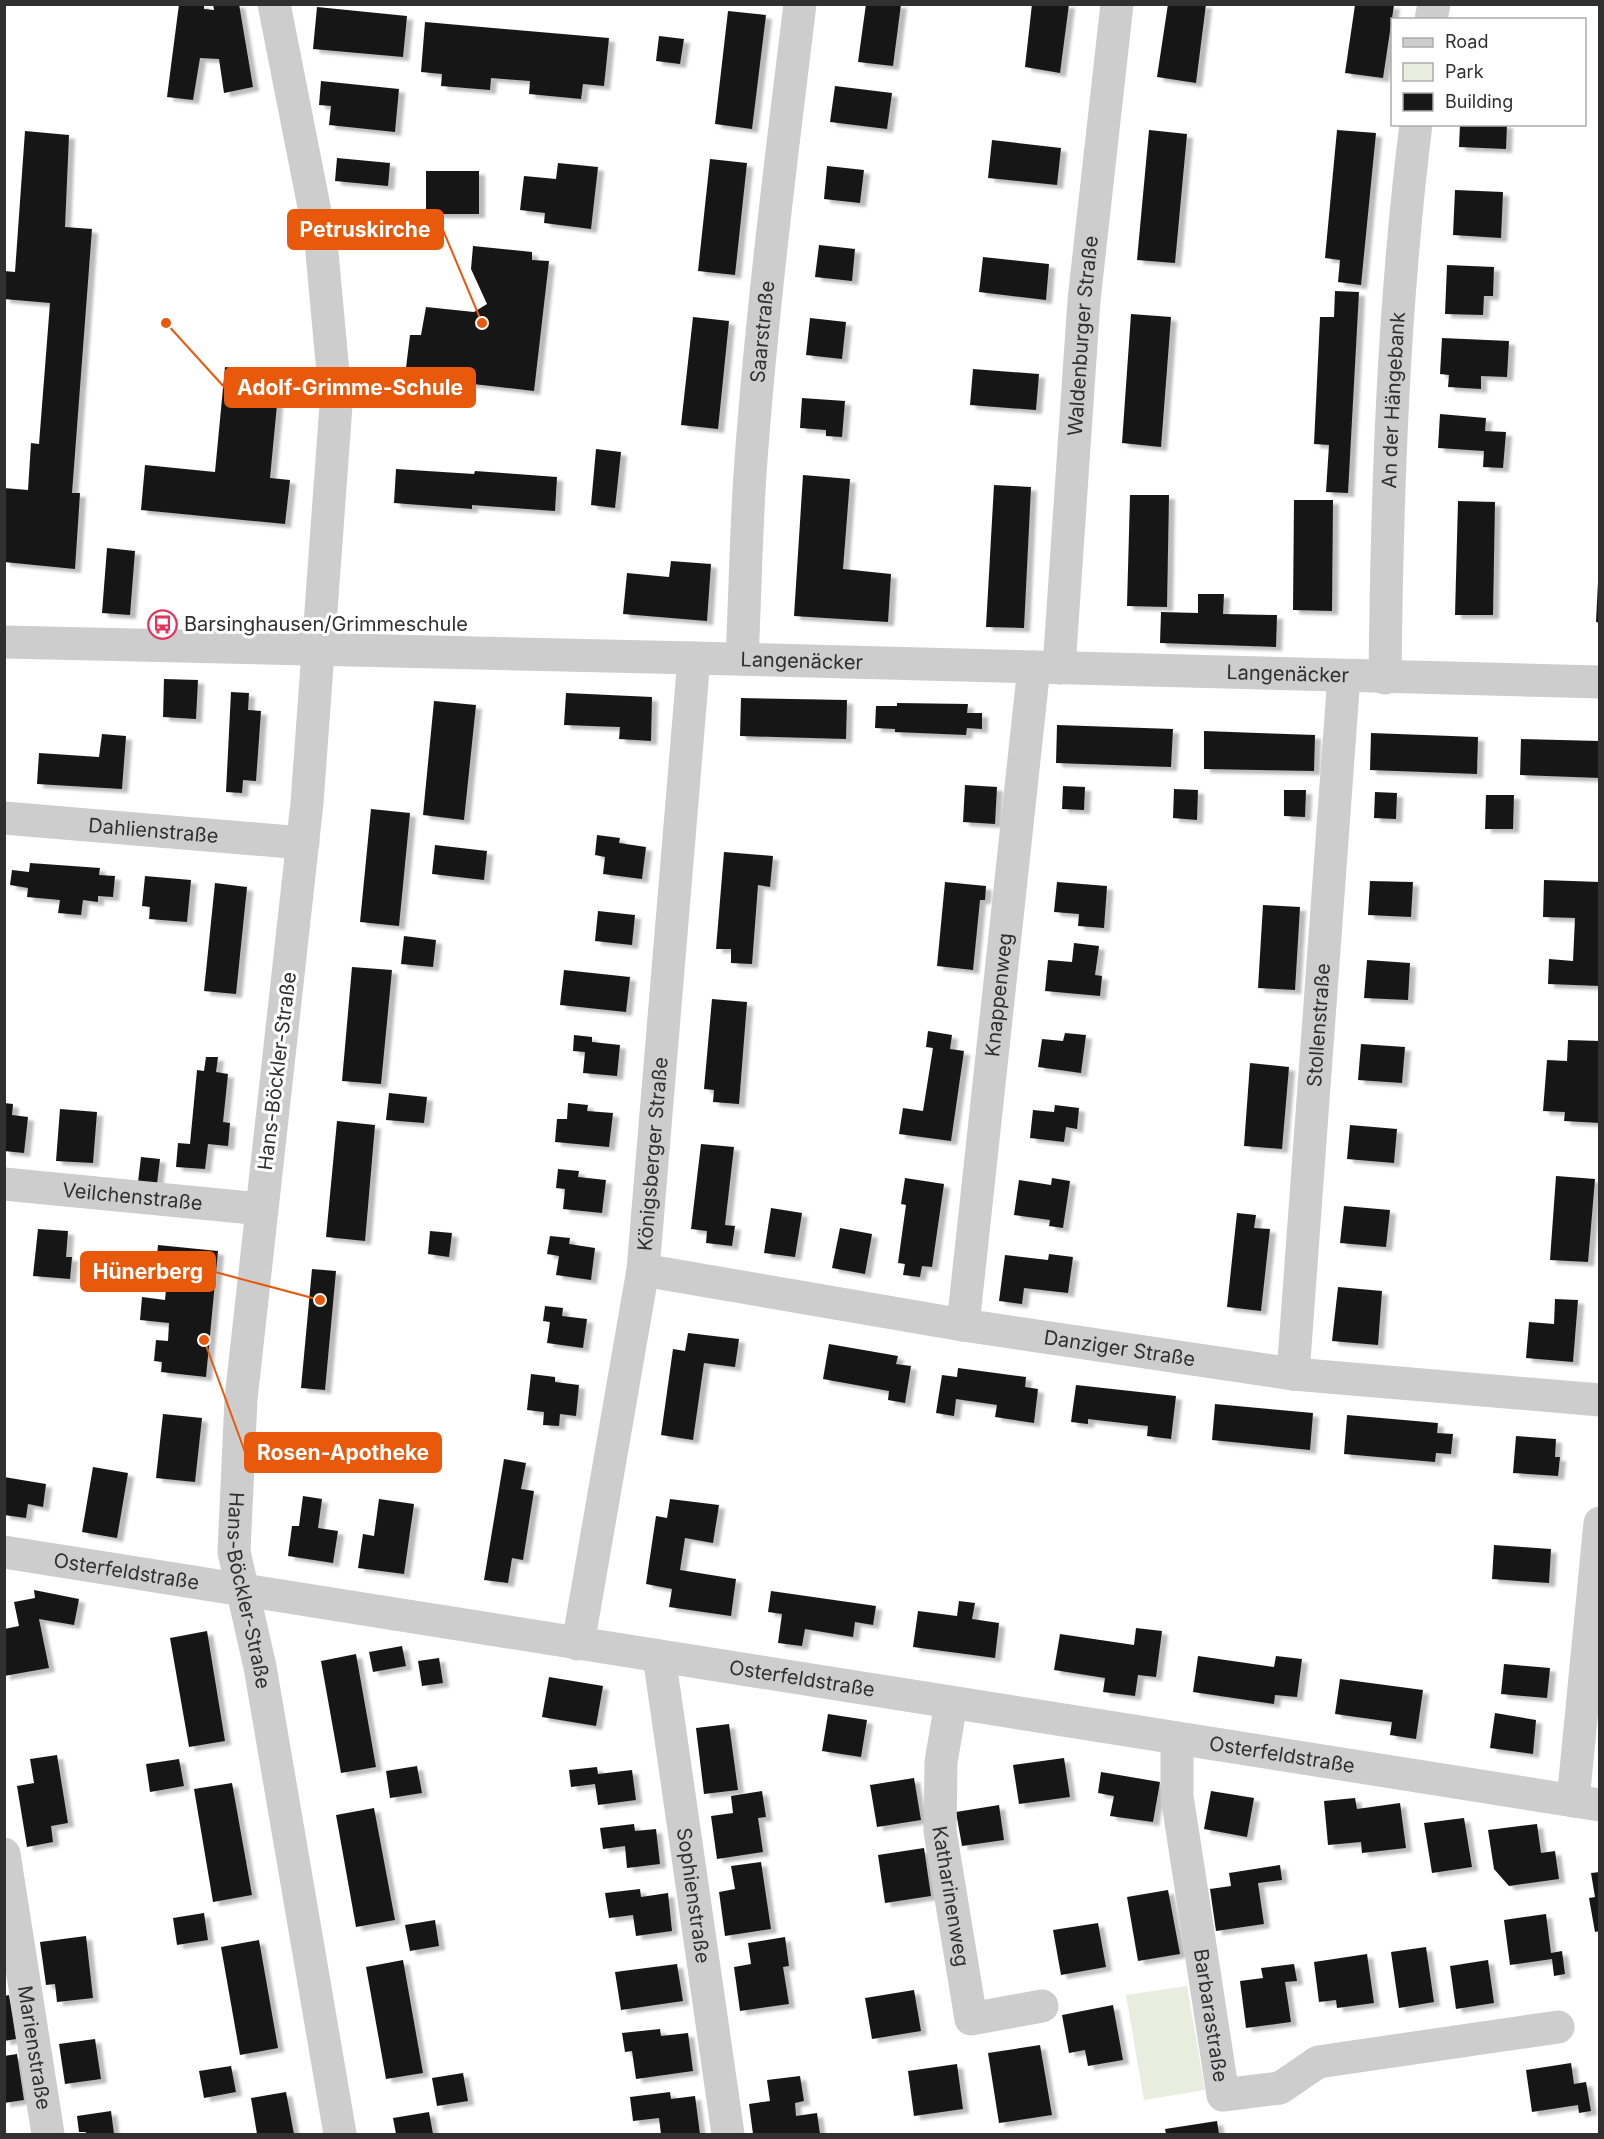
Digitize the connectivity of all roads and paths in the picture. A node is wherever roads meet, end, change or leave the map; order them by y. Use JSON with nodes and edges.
{"nodes":[{"id":1,"x":274,"y":4,"type":"edge"},
{"id":2,"x":800,"y":4,"type":"edge"},
{"id":3,"x":1117,"y":4,"type":"edge"},
{"id":4,"x":1416,"y":126,"type":"edge"},
{"id":5,"x":4,"y":642,"type":"edge"},
{"id":6,"x":317,"y":649,"type":"junction"},
{"id":7,"x":694,"y":658,"type":"junction"},
{"id":8,"x":742,"y":659,"type":"junction"},
{"id":9,"x":1047,"y":668,"type":"junction"},
{"id":10,"x":1344,"y":676,"type":"junction"},
{"id":11,"x":1385,"y":678,"type":"junction"},
{"id":12,"x":1599,"y":682,"type":"edge"},
{"id":13,"x":4,"y":818,"type":"edge"},
{"id":14,"x":303,"y":843,"type":"junction"},
{"id":15,"x":4,"y":1184,"type":"edge"},
{"id":16,"x":261,"y":1209,"type":"junction"},
{"id":17,"x":643,"y":1270,"type":"junction"},
{"id":18,"x":963,"y":1325,"type":"junction"},
{"id":19,"x":1293,"y":1374,"type":"junction"},
{"id":20,"x":1599,"y":1400,"type":"edge"},
{"id":21,"x":1599,"y":1523,"type":"edge"},
{"id":22,"x":4,"y":1552,"type":"edge"},
{"id":23,"x":242,"y":1591,"type":"junction"},
{"id":24,"x":578,"y":1644,"type":"junction"},
{"id":25,"x":659,"y":1656,"type":"junction"},
{"id":26,"x":951,"y":1703,"type":"junction"},
{"id":27,"x":1177,"y":1738,"type":"junction"},
{"id":28,"x":1586,"y":1803,"type":"edge"},
{"id":29,"x":4,"y":1854,"type":"edge"},
{"id":30,"x":1042,"y":2006,"type":"dead end"},
{"id":31,"x":1558,"y":2027,"type":"dead end"},
{"id":32,"x":48,"y":2134,"type":"edge"},
{"id":33,"x":340,"y":2134,"type":"edge"},
{"id":34,"x":728,"y":2134,"type":"edge"}],
"edges":[{"from":1,"to":6,"type":"street","name":"Hans-Böckler-Straße"},
{"from":2,"to":8,"type":"street","name":"Saarstraße"},
{"from":3,"to":9,"type":"street","name":"Waldenburger Straße"},
{"from":4,"to":11,"type":"street","name":"An der Hängebank"},
{"from":5,"to":6,"type":"street","name":"Langenäcker"},
{"from":6,"to":7,"type":"street","name":"Langenäcker"},
{"from":6,"to":14,"type":"street","name":"Hans-Böckler-Straße"},
{"from":7,"to":8,"type":"street","name":"Langenäcker"},
{"from":7,"to":17,"type":"street","name":"Königsberger Straße"},
{"from":8,"to":9,"type":"street","name":"Langenäcker"},
{"from":9,"to":10,"type":"street","name":"Langenäcker"},
{"from":9,"to":18,"type":"street","name":"Knappenweg"},
{"from":10,"to":11,"type":"street","name":"Langenäcker"},
{"from":10,"to":19,"type":"street","name":"Stollenstraße"},
{"from":11,"to":12,"type":"street","name":"Langenäcker"},
{"from":13,"to":14,"type":"street","name":"Dahlienstraße"},
{"from":14,"to":16,"type":"street","name":"Hans-Böckler-Straße"},
{"from":15,"to":16,"type":"street","name":"Veilchenstraße"},
{"from":16,"to":23,"type":"street","name":"Hans-Böckler-Straße"},
{"from":17,"to":18,"type":"street","name":"Danziger Straße"},
{"from":17,"to":24,"type":"street","name":"Königsberger Straße"},
{"from":18,"to":19,"type":"street","name":"Danziger Straße"},
{"from":19,"to":20,"type":"street","name":"Danziger Straße"},
{"from":21,"to":28,"type":"street"},
{"from":22,"to":23,"type":"street","name":"Osterfeldstraße"},
{"from":23,"to":24,"type":"street","name":"Osterfeldstraße"},
{"from":23,"to":33,"type":"street","name":"Hans-Böckler-Straße"},
{"from":24,"to":25,"type":"street","name":"Osterfeldstraße"},
{"from":25,"to":26,"type":"street","name":"Osterfeldstraße"},
{"from":25,"to":34,"type":"street","name":"Sophienstraße"},
{"from":26,"to":27,"type":"street","name":"Osterfeldstraße"},
{"from":26,"to":30,"type":"street","name":"Katharinenweg"},
{"from":27,"to":28,"type":"street","name":"Osterfeldstraße"},
{"from":27,"to":31,"type":"street","name":"Barbarastraße"},
{"from":29,"to":32,"type":"street","name":"Marienstraße"}]}
